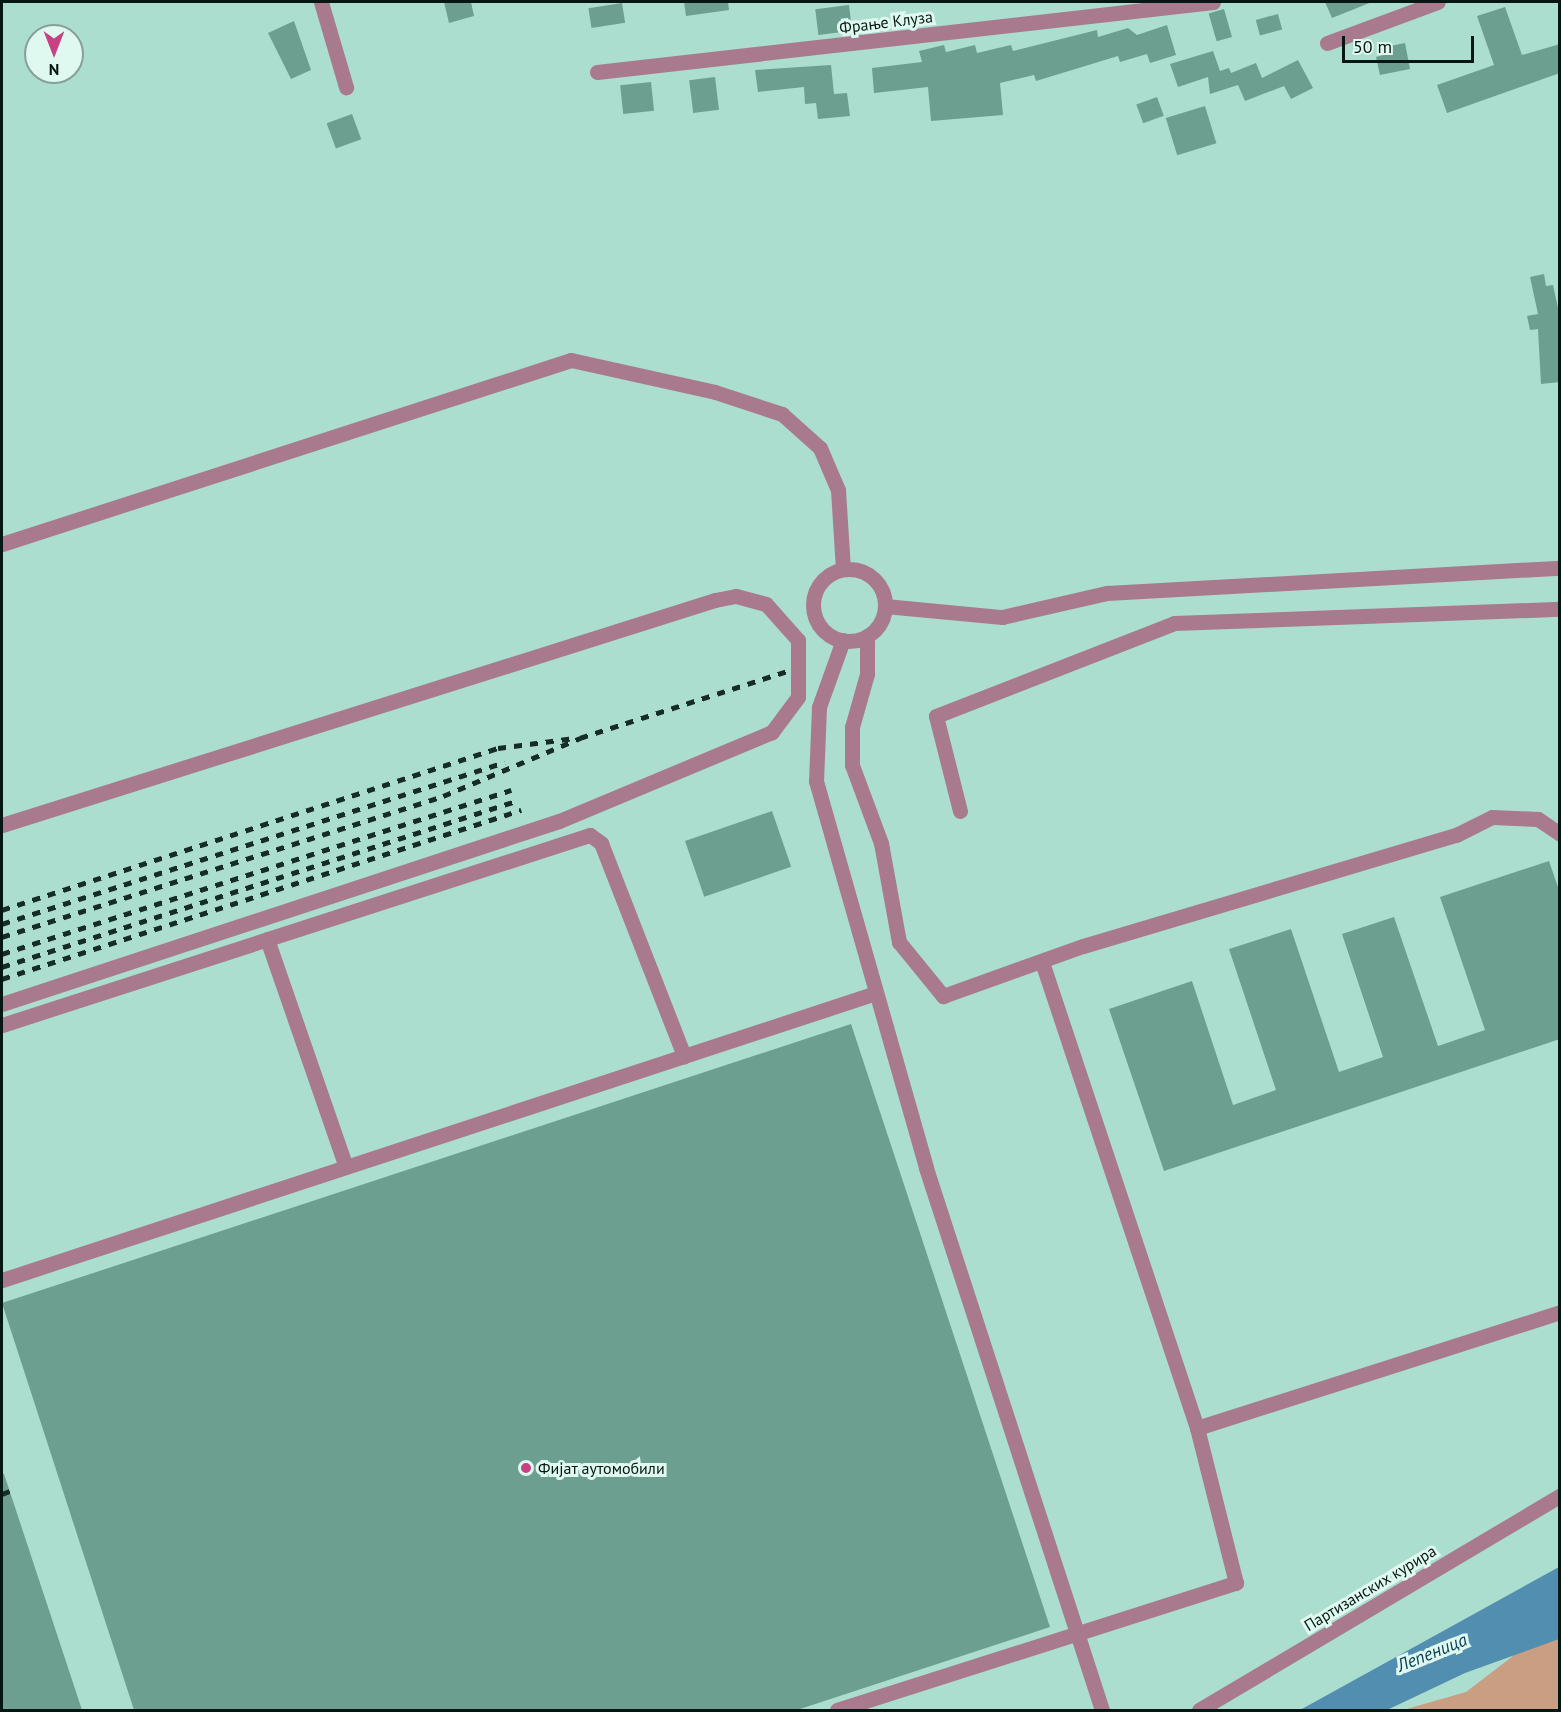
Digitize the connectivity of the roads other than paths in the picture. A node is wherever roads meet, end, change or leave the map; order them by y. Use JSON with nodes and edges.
{"nodes":[{"id":1,"x":321,"y":2,"type":"edge"},
{"id":2,"x":1214,"y":2,"type":"edge"},
{"id":3,"x":1438,"y":2,"type":"edge"},
{"id":4,"x":1326,"y":43,"type":"dead end"},
{"id":5,"x":597,"y":72,"type":"dead end"},
{"id":6,"x":346,"y":87,"type":"dead end"},
{"id":7,"x":2,"y":544,"type":"edge"},
{"id":8,"x":1560,"y":568,"type":"edge"},
{"id":9,"x":843,"y":569,"type":"junction"},
{"id":10,"x":885,"y":606,"type":"junction"},
{"id":11,"x":1560,"y":609,"type":"edge"},
{"id":12,"x":867,"y":636,"type":"junction"},
{"id":13,"x":843,"y":640,"type":"junction"},
{"id":14,"x":960,"y":811,"type":"dead end"},
{"id":15,"x":2,"y":825,"type":"edge"},
{"id":16,"x":1560,"y":834,"type":"edge"},
{"id":17,"x":267,"y":939,"type":"junction"},
{"id":18,"x":1041,"y":961,"type":"junction"},
{"id":19,"x":876,"y":993,"type":"junction"},
{"id":20,"x":2,"y":1004,"type":"edge"},
{"id":21,"x":2,"y":1024,"type":"edge"},
{"id":22,"x":684,"y":1056,"type":"junction"},
{"id":23,"x":346,"y":1167,"type":"junction"},
{"id":24,"x":2,"y":1280,"type":"edge"},
{"id":25,"x":1560,"y":1312,"type":"edge"},
{"id":26,"x":1197,"y":1428,"type":"junction"},
{"id":27,"x":1560,"y":1496,"type":"edge"},
{"id":28,"x":1077,"y":1632,"type":"junction"},
{"id":29,"x":837,"y":1710,"type":"edge"},
{"id":30,"x":1102,"y":1710,"type":"edge"},
{"id":31,"x":1199,"y":1710,"type":"edge"}],
"edges":[{"from":1,"to":6,"type":"street"},
{"from":2,"to":5,"type":"street","name":"Фрање Клуза"},
{"from":3,"to":4,"type":"street"},
{"from":7,"to":9,"type":"street"},
{"from":8,"to":10,"type":"street"},
{"from":9,"to":10,"type":"street"},
{"from":9,"to":13,"type":"street"},
{"from":10,"to":12,"type":"street"},
{"from":11,"to":14,"type":"street"},
{"from":12,"to":13,"type":"street"},
{"from":12,"to":18,"type":"street"},
{"from":13,"to":19,"type":"street"},
{"from":15,"to":20,"type":"street"},
{"from":16,"to":18,"type":"street"},
{"from":17,"to":21,"type":"street"},
{"from":17,"to":22,"type":"street"},
{"from":17,"to":23,"type":"street"},
{"from":18,"to":26,"type":"street"},
{"from":19,"to":22,"type":"street"},
{"from":19,"to":28,"type":"street"},
{"from":22,"to":23,"type":"street"},
{"from":23,"to":24,"type":"street"},
{"from":25,"to":26,"type":"street"},
{"from":26,"to":28,"type":"street"},
{"from":27,"to":31,"type":"street","name":"Партизанских курира"},
{"from":28,"to":29,"type":"street"},
{"from":28,"to":30,"type":"street"}]}
